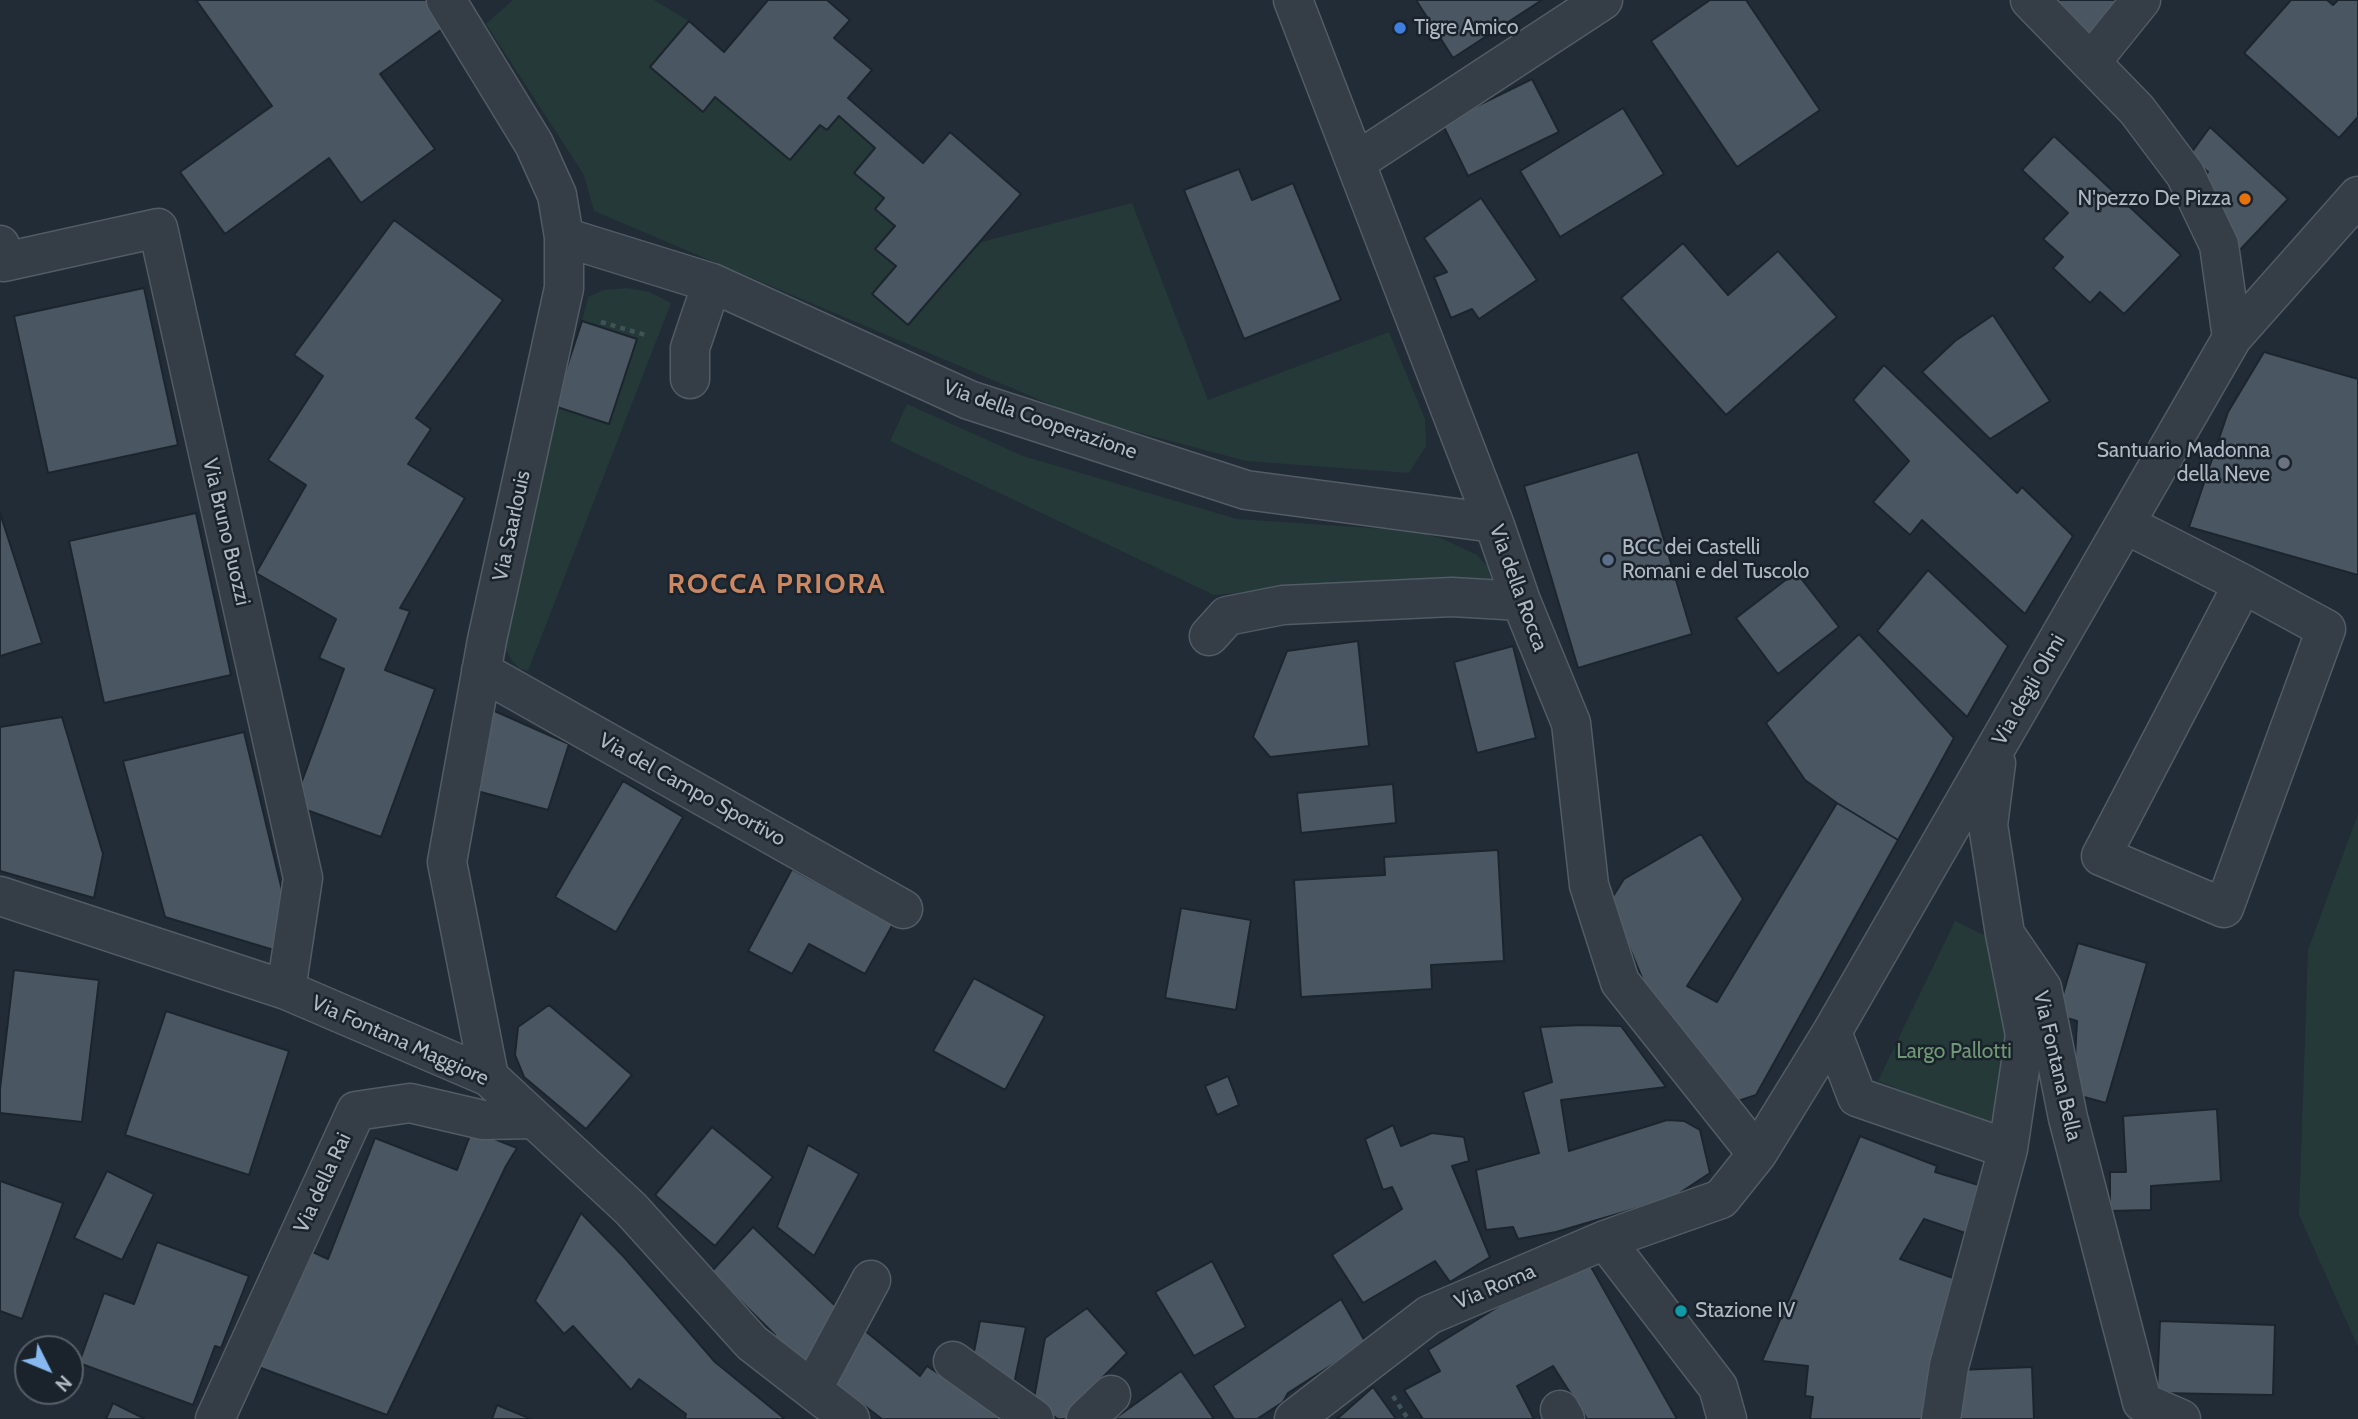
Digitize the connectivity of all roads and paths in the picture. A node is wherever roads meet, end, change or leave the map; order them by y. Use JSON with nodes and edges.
{"nodes":[{"id":1,"x":446,"y":0,"type":"edge"},
{"id":2,"x":1293,"y":0,"type":"edge"},
{"id":3,"x":1603,"y":0,"type":"edge"},
{"id":4,"x":2030,"y":0,"type":"edge"},
{"id":5,"x":2141,"y":0,"type":"edge"},
{"id":6,"x":2091,"y":62,"type":"junction"},
{"id":7,"x":1356,"y":162,"type":"junction"},
{"id":8,"x":2358,"y":196,"type":"edge"},
{"id":9,"x":564,"y":237,"type":"junction"},
{"id":10,"x":2,"y":253,"type":"edge"},
{"id":11,"x":712,"y":283,"type":"junction"},
{"id":12,"x":559,"y":310,"type":"junction"},
{"id":13,"x":2232,"y":338,"type":"junction"},
{"id":14,"x":690,"y":363,"type":"joint"},
{"id":15,"x":1494,"y":523,"type":"junction"},
{"id":16,"x":2124,"y":524,"type":"junction"},
{"id":17,"x":2243,"y":584,"type":"junction"},
{"id":18,"x":1521,"y":601,"type":"junction"},
{"id":19,"x":1209,"y":636,"type":"dead end"},
{"id":20,"x":481,"y":671,"type":"junction"},
{"id":21,"x":1998,"y":745,"type":"junction"},
{"id":22,"x":0,"y":896,"type":"edge"},
{"id":23,"x":903,"y":909,"type":"dead end"},
{"id":24,"x":2005,"y":934,"type":"junction"},
{"id":25,"x":286,"y":990,"type":"junction"},
{"id":26,"x":1832,"y":1032,"type":"junction"},
{"id":27,"x":489,"y":1077,"type":"junction"},
{"id":28,"x":534,"y":1119,"type":"junction"},
{"id":29,"x":2008,"y":1149,"type":"junction"},
{"id":30,"x":1756,"y":1154,"type":"junction"},
{"id":31,"x":1720,"y":1199,"type":"joint"},
{"id":32,"x":1605,"y":1240,"type":"junction"},
{"id":33,"x":871,"y":1280,"type":"dead end"},
{"id":34,"x":953,"y":1361,"type":"dead end"},
{"id":35,"x":813,"y":1388,"type":"junction"},
{"id":36,"x":215,"y":1419,"type":"edge"},
{"id":37,"x":850,"y":1419,"type":"edge"},
{"id":38,"x":1034,"y":1419,"type":"edge"},
{"id":39,"x":1294,"y":1419,"type":"edge"},
{"id":40,"x":1727,"y":1419,"type":"edge"},
{"id":41,"x":1941,"y":1419,"type":"edge"},
{"id":42,"x":2181,"y":1419,"type":"edge"}],
"edges":[{"from":1,"to":9,"type":"street","name":"Via Saarlouis"},
{"from":2,"to":7,"type":"street","name":"Via della Rocca"},
{"from":3,"to":7,"type":"street"},
{"from":4,"to":6,"type":"street"},
{"from":5,"to":6,"type":"street"},
{"from":6,"to":13,"type":"street"},
{"from":7,"to":15,"type":"street","name":"Via della Rocca"},
{"from":8,"to":13,"type":"street","name":"Via degli Olmi"},
{"from":9,"to":11,"type":"street","name":"Via della Cooperazione"},
{"from":9,"to":12,"type":"street","name":"Via Saarlouis"},
{"from":10,"to":25,"type":"street","name":"Via Bruno Buozzi"},
{"from":11,"to":14,"type":"street"},
{"from":11,"to":15,"type":"street","name":"Via della Cooperazione"},
{"from":12,"to":14,"type":"path"},
{"from":12,"to":20,"type":"street","name":"Via Saarlouis"},
{"from":13,"to":16,"type":"street","name":"Via degli Olmi"},
{"from":15,"to":18,"type":"street","name":"Via della Rocca"},
{"from":16,"to":17,"type":"street"},
{"from":16,"to":21,"type":"street","name":"Via degli Olmi"},
{"from":17,"to":17,"type":"street"},
{"from":18,"to":19,"type":"street"},
{"from":18,"to":30,"type":"street","name":"Via della Rocca"},
{"from":20,"to":23,"type":"street","name":"Via del Campo Sportivo"},
{"from":20,"to":27,"type":"street","name":"Via Saarlouis"},
{"from":21,"to":24,"type":"street"},
{"from":21,"to":26,"type":"street","name":"Via degli Olmi"},
{"from":22,"to":25,"type":"street","name":"Via Fontana Maggiore"},
{"from":24,"to":29,"type":"street","name":"Via Fontana Bella"},
{"from":24,"to":42,"type":"street","name":"Via Fontana Bella"},
{"from":25,"to":27,"type":"street","name":"Via Fontana Maggiore"},
{"from":26,"to":29,"type":"street"},
{"from":26,"to":30,"type":"street","name":"Via degli Olmi"},
{"from":27,"to":28,"type":"street","name":"Via Fontana Maggiore"},
{"from":28,"to":35,"type":"street","name":"Via Fontana Maggiore"},
{"from":28,"to":36,"type":"street","name":"Via della Rai"},
{"from":29,"to":41,"type":"street","name":"Via Fontana Bella"},
{"from":30,"to":31,"type":"street","name":"Via degli Olmi"},
{"from":31,"to":32,"type":"street","name":"Via Roma"},
{"from":32,"to":39,"type":"street","name":"Via Roma"},
{"from":32,"to":40,"type":"street"},
{"from":33,"to":35,"type":"street"},
{"from":34,"to":38,"type":"street"},
{"from":35,"to":37,"type":"street","name":"Via Fontana Maggiore"}]}
